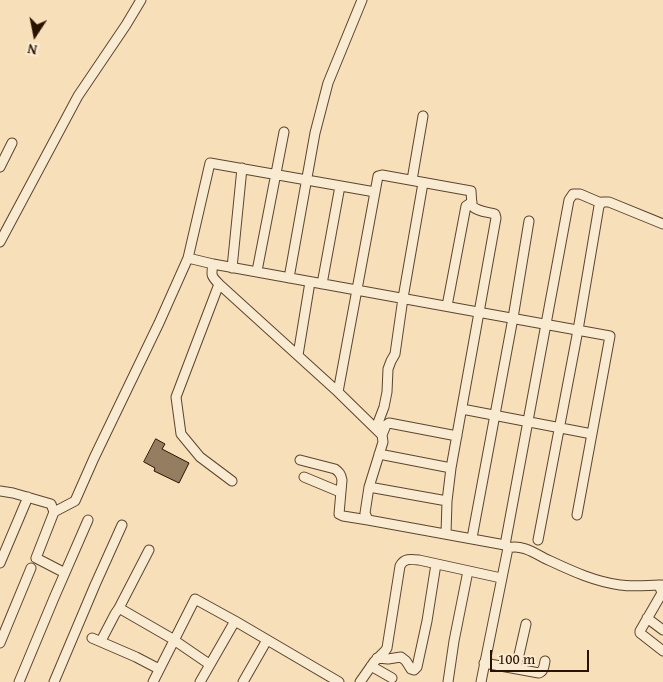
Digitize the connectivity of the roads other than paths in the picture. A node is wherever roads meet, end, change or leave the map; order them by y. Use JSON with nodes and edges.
{"nodes":[{"id":1,"x":140,"y":0,"type":"edge"},
{"id":2,"x":362,"y":0,"type":"edge"},
{"id":3,"x":423,"y":116,"type":"dead end"},
{"id":4,"x":284,"y":132,"type":"dead end"},
{"id":5,"x":12,"y":143,"type":"dead end"},
{"id":6,"x":0,"y":166,"type":"edge"},
{"id":7,"x":242,"y":168,"type":"junction"},
{"id":8,"x":276,"y":174,"type":"junction"},
{"id":9,"x":307,"y":180,"type":"junction"},
{"id":10,"x":412,"y":180,"type":"junction"},
{"id":11,"x":423,"y":182,"type":"junction"},
{"id":12,"x":340,"y":186,"type":"junction"},
{"id":13,"x":375,"y":192,"type":"junction"},
{"id":14,"x":472,"y":202,"type":"junction"},
{"id":15,"x":601,"y":203,"type":"junction"},
{"id":16,"x":529,"y":222,"type":"dead end"},
{"id":17,"x":663,"y":224,"type":"edge"},
{"id":18,"x":0,"y":242,"type":"edge"},
{"id":19,"x":188,"y":258,"type":"junction"},
{"id":20,"x":213,"y":264,"type":"junction"},
{"id":21,"x":232,"y":268,"type":"junction"},
{"id":22,"x":257,"y":271,"type":"junction"},
{"id":23,"x":289,"y":278,"type":"junction"},
{"id":24,"x":310,"y":282,"type":"junction"},
{"id":25,"x":219,"y":284,"type":"junction"},
{"id":26,"x":322,"y":284,"type":"junction"},
{"id":27,"x":356,"y":290,"type":"junction"},
{"id":28,"x":403,"y":298,"type":"junction"},
{"id":29,"x":447,"y":306,"type":"junction"},
{"id":30,"x":480,"y":312,"type":"junction"},
{"id":31,"x":513,"y":318,"type":"junction"},
{"id":32,"x":545,"y":324,"type":"junction"},
{"id":33,"x":578,"y":330,"type":"junction"},
{"id":34,"x":298,"y":355,"type":"junction"},
{"id":35,"x":338,"y":392,"type":"junction"},
{"id":36,"x":462,"y":408,"type":"junction"},
{"id":37,"x":494,"y":415,"type":"junction"},
{"id":38,"x":527,"y":422,"type":"junction"},
{"id":39,"x":559,"y":428,"type":"junction"},
{"id":40,"x":379,"y":431,"type":"junction"},
{"id":41,"x":592,"y":434,"type":"junction"},
{"id":42,"x":457,"y":436,"type":"junction"},
{"id":43,"x":379,"y":454,"type":"junction"},
{"id":44,"x":300,"y":460,"type":"dead end"},
{"id":45,"x":451,"y":468,"type":"junction"},
{"id":46,"x":304,"y":476,"type":"dead end"},
{"id":47,"x":232,"y":481,"type":"dead end"},
{"id":48,"x":369,"y":487,"type":"junction"},
{"id":49,"x":0,"y":491,"type":"edge"},
{"id":50,"x":340,"y":492,"type":"junction"},
{"id":51,"x":28,"y":497,"type":"junction"},
{"id":52,"x":447,"y":501,"type":"junction"},
{"id":53,"x":54,"y":512,"type":"junction"},
{"id":54,"x":577,"y":515,"type":"dead end"},
{"id":55,"x":88,"y":520,"type":"dead end"},
{"id":56,"x":368,"y":520,"type":"junction"},
{"id":57,"x":122,"y":525,"type":"dead end"},
{"id":58,"x":446,"y":534,"type":"junction"},
{"id":59,"x":472,"y":538,"type":"junction"},
{"id":60,"x":538,"y":540,"type":"dead end"},
{"id":61,"x":506,"y":546,"type":"junction"},
{"id":62,"x":150,"y":550,"type":"dead end"},
{"id":63,"x":0,"y":563,"type":"edge"},
{"id":64,"x":436,"y":564,"type":"junction"},
{"id":65,"x":31,"y":568,"type":"dead end"},
{"id":66,"x":468,"y":571,"type":"junction"},
{"id":67,"x":65,"y":572,"type":"junction"},
{"id":68,"x":502,"y":578,"type":"junction"},
{"id":69,"x":661,"y":585,"type":"edge"},
{"id":70,"x":660,"y":604,"type":"edge"},
{"id":71,"x":119,"y":608,"type":"junction"},
{"id":72,"x":647,"y":618,"type":"junction"},
{"id":73,"x":235,"y":621,"type":"junction"},
{"id":74,"x":526,"y":624,"type":"dead end"},
{"id":75,"x":663,"y":630,"type":"edge"},
{"id":76,"x":103,"y":637,"type":"dead end"},
{"id":77,"x":92,"y":638,"type":"dead end"},
{"id":78,"x":174,"y":640,"type":"junction"},
{"id":79,"x":267,"y":640,"type":"junction"},
{"id":80,"x":0,"y":644,"type":"edge"},
{"id":81,"x":663,"y":651,"type":"edge"},
{"id":82,"x":377,"y":658,"type":"junction"},
{"id":83,"x":545,"y":661,"type":"dead end"},
{"id":84,"x":484,"y":663,"type":"junction"},
{"id":85,"x":209,"y":664,"type":"junction"},
{"id":86,"x":371,"y":666,"type":"junction"},
{"id":87,"x":516,"y":668,"type":"junction"},
{"id":88,"x":159,"y":669,"type":"junction"},
{"id":89,"x":323,"y":678,"type":"edge"},
{"id":90,"x":392,"y":678,"type":"dead end"},
{"id":91,"x":19,"y":682,"type":"edge"},
{"id":92,"x":54,"y":682,"type":"edge"},
{"id":93,"x":153,"y":682,"type":"edge"},
{"id":94,"x":200,"y":682,"type":"edge"},
{"id":95,"x":243,"y":682,"type":"edge"},
{"id":96,"x":339,"y":682,"type":"edge"},
{"id":97,"x":360,"y":682,"type":"edge"},
{"id":98,"x":448,"y":682,"type":"edge"},
{"id":99,"x":481,"y":682,"type":"edge"}],
"edges":[{"from":1,"to":18,"type":"street"},
{"from":2,"to":9,"type":"street"},
{"from":3,"to":10,"type":"street"},
{"from":4,"to":8,"type":"street"},
{"from":5,"to":6,"type":"street"},
{"from":7,"to":8,"type":"street"},
{"from":7,"to":19,"type":"street"},
{"from":7,"to":21,"type":"street"},
{"from":8,"to":9,"type":"street"},
{"from":8,"to":22,"type":"street"},
{"from":9,"to":12,"type":"street"},
{"from":9,"to":23,"type":"street"},
{"from":10,"to":11,"type":"street"},
{"from":10,"to":13,"type":"street"},
{"from":11,"to":14,"type":"street"},
{"from":11,"to":28,"type":"street"},
{"from":12,"to":13,"type":"street"},
{"from":12,"to":26,"type":"street"},
{"from":13,"to":27,"type":"street"},
{"from":14,"to":29,"type":"street"},
{"from":14,"to":30,"type":"street"},
{"from":15,"to":17,"type":"street"},
{"from":15,"to":32,"type":"street"},
{"from":15,"to":33,"type":"street"},
{"from":16,"to":31,"type":"street"},
{"from":19,"to":20,"type":"street"},
{"from":19,"to":53,"type":"street"},
{"from":20,"to":21,"type":"street"},
{"from":20,"to":25,"type":"street"},
{"from":21,"to":22,"type":"street"},
{"from":22,"to":23,"type":"street"},
{"from":23,"to":24,"type":"street"},
{"from":24,"to":26,"type":"street"},
{"from":24,"to":34,"type":"street"},
{"from":25,"to":34,"type":"street"},
{"from":25,"to":47,"type":"street"},
{"from":26,"to":27,"type":"street"},
{"from":27,"to":28,"type":"street"},
{"from":27,"to":35,"type":"street"},
{"from":28,"to":29,"type":"street"},
{"from":28,"to":40,"type":"street"},
{"from":29,"to":30,"type":"street"},
{"from":30,"to":31,"type":"street"},
{"from":30,"to":36,"type":"street"},
{"from":31,"to":32,"type":"street"},
{"from":31,"to":37,"type":"street"},
{"from":32,"to":33,"type":"street"},
{"from":32,"to":38,"type":"street"},
{"from":33,"to":39,"type":"street"},
{"from":33,"to":41,"type":"street"},
{"from":34,"to":35,"type":"street"},
{"from":35,"to":40,"type":"street"},
{"from":36,"to":37,"type":"street"},
{"from":36,"to":42,"type":"street"},
{"from":37,"to":38,"type":"street"},
{"from":37,"to":59,"type":"street"},
{"from":38,"to":39,"type":"street"},
{"from":38,"to":61,"type":"street"},
{"from":39,"to":41,"type":"street"},
{"from":39,"to":60,"type":"street"},
{"from":40,"to":42,"type":"street"},
{"from":40,"to":43,"type":"street"},
{"from":41,"to":54,"type":"street"},
{"from":42,"to":45,"type":"street"},
{"from":43,"to":45,"type":"street"},
{"from":43,"to":48,"type":"street"},
{"from":44,"to":50,"type":"street"},
{"from":45,"to":52,"type":"street"},
{"from":46,"to":50,"type":"street"},
{"from":48,"to":52,"type":"street"},
{"from":48,"to":56,"type":"street"},
{"from":49,"to":51,"type":"street"},
{"from":50,"to":56,"type":"street"},
{"from":51,"to":53,"type":"street"},
{"from":51,"to":63,"type":"street"},
{"from":52,"to":58,"type":"street"},
{"from":53,"to":67,"type":"street"},
{"from":55,"to":67,"type":"street"},
{"from":56,"to":58,"type":"street"},
{"from":57,"to":92,"type":"street"},
{"from":58,"to":59,"type":"street"},
{"from":59,"to":61,"type":"street"},
{"from":61,"to":68,"type":"street"},
{"from":61,"to":69,"type":"street"},
{"from":62,"to":71,"type":"street"},
{"from":64,"to":66,"type":"street"},
{"from":64,"to":82,"type":"street"},
{"from":64,"to":82,"type":"street"},
{"from":65,"to":80,"type":"street"},
{"from":66,"to":68,"type":"street"},
{"from":66,"to":98,"type":"street"},
{"from":67,"to":91,"type":"street"},
{"from":68,"to":84,"type":"street"},
{"from":69,"to":70,"type":"street"},
{"from":70,"to":72,"type":"street"},
{"from":71,"to":76,"type":"street"},
{"from":71,"to":78,"type":"street"},
{"from":72,"to":75,"type":"street"},
{"from":72,"to":81,"type":"street"},
{"from":73,"to":78,"type":"street"},
{"from":73,"to":79,"type":"street"},
{"from":73,"to":85,"type":"street"},
{"from":74,"to":87,"type":"street"},
{"from":77,"to":88,"type":"street"},
{"from":78,"to":85,"type":"street"},
{"from":78,"to":88,"type":"street"},
{"from":79,"to":89,"type":"street"},
{"from":79,"to":95,"type":"street"},
{"from":82,"to":86,"type":"street"},
{"from":83,"to":87,"type":"street"},
{"from":84,"to":87,"type":"street"},
{"from":84,"to":99,"type":"street"},
{"from":85,"to":94,"type":"street"},
{"from":86,"to":90,"type":"street"},
{"from":86,"to":97,"type":"street"},
{"from":88,"to":93,"type":"street"},
{"from":89,"to":96,"type":"street"}]}
